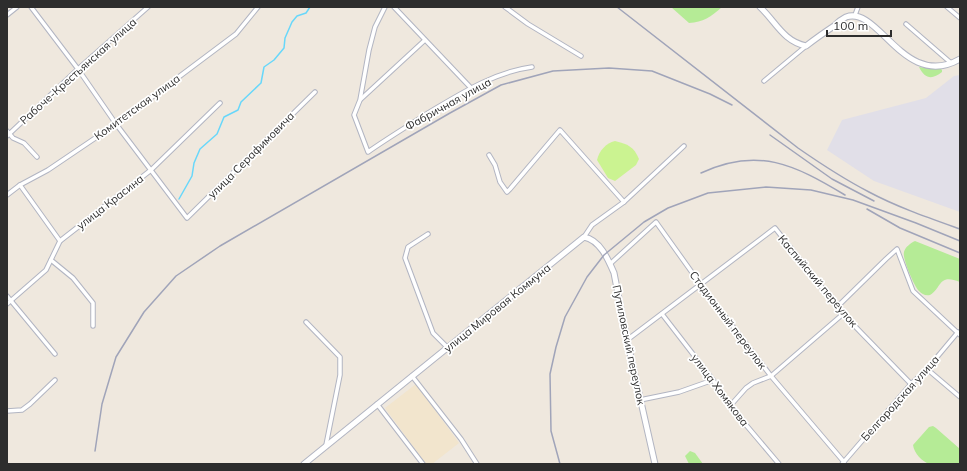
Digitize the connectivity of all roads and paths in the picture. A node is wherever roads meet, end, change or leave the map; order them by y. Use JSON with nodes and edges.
{"nodes":[{"id":1,"x":17,"y":7,"type":"edge"},
{"id":2,"x":31,"y":7,"type":"edge"},
{"id":3,"x":148,"y":7,"type":"edge"},
{"id":4,"x":258,"y":7,"type":"edge"},
{"id":5,"x":385,"y":7,"type":"edge"},
{"id":6,"x":394,"y":7,"type":"edge"},
{"id":7,"x":505,"y":7,"type":"edge"},
{"id":8,"x":761,"y":7,"type":"edge"},
{"id":9,"x":858,"y":7,"type":"edge"},
{"id":10,"x":947,"y":7,"type":"edge"},
{"id":11,"x":7,"y":15,"type":"edge"},
{"id":12,"x":855,"y":15,"type":"junction"},
{"id":13,"x":960,"y":18,"type":"edge"},
{"id":14,"x":906,"y":24,"type":"dead end"},
{"id":15,"x":425,"y":40,"type":"junction"},
{"id":16,"x":806,"y":46,"type":"junction"},
{"id":17,"x":581,"y":56,"type":"dead end"},
{"id":18,"x":960,"y":59,"type":"edge"},
{"id":19,"x":951,"y":64,"type":"junction"},
{"id":20,"x":532,"y":67,"type":"dead end"},
{"id":21,"x":78,"y":69,"type":"junction"},
{"id":22,"x":764,"y":81,"type":"dead end"},
{"id":23,"x":471,"y":88,"type":"junction"},
{"id":24,"x":315,"y":92,"type":"dead end"},
{"id":25,"x":360,"y":100,"type":"junction"},
{"id":26,"x":220,"y":103,"type":"dead end"},
{"id":27,"x":116,"y":124,"type":"junction"},
{"id":28,"x":8,"y":134,"type":"edge"},
{"id":29,"x":684,"y":146,"type":"dead end"},
{"id":30,"x":489,"y":155,"type":"dead end"},
{"id":31,"x":37,"y":157,"type":"dead end"},
{"id":32,"x":151,"y":170,"type":"junction"},
{"id":33,"x":20,"y":185,"type":"junction"},
{"id":34,"x":7,"y":196,"type":"edge"},
{"id":35,"x":624,"y":202,"type":"junction"},
{"id":36,"x":428,"y":234,"type":"dead end"},
{"id":37,"x":584,"y":237,"type":"junction"},
{"id":38,"x":60,"y":241,"type":"junction"},
{"id":39,"x":51,"y":260,"type":"junction"},
{"id":40,"x":610,"y":264,"type":"junction"},
{"id":41,"x":701,"y":285,"type":"junction"},
{"id":42,"x":7,"y":296,"type":"edge"},
{"id":43,"x":8,"y":302,"type":"edge"},
{"id":44,"x":837,"y":307,"type":"junction"},
{"id":45,"x":662,"y":314,"type":"junction"},
{"id":46,"x":843,"y":314,"type":"junction"},
{"id":47,"x":306,"y":322,"type":"dead end"},
{"id":48,"x":93,"y":326,"type":"dead end"},
{"id":49,"x":959,"y":334,"type":"edge"},
{"id":50,"x":627,"y":340,"type":"junction"},
{"id":51,"x":448,"y":348,"type":"junction"},
{"id":52,"x":54,"y":354,"type":"dead end"},
{"id":53,"x":927,"y":369,"type":"junction"},
{"id":54,"x":412,"y":376,"type":"junction"},
{"id":55,"x":771,"y":376,"type":"junction"},
{"id":56,"x":55,"y":380,"type":"dead end"},
{"id":57,"x":713,"y":380,"type":"junction"},
{"id":58,"x":912,"y":384,"type":"junction"},
{"id":59,"x":960,"y":397,"type":"edge"},
{"id":60,"x":640,"y":400,"type":"junction"},
{"id":61,"x":377,"y":404,"type":"junction"},
{"id":62,"x":730,"y":406,"type":"junction"},
{"id":63,"x":7,"y":411,"type":"edge"},
{"id":64,"x":326,"y":445,"type":"junction"},
{"id":65,"x":843,"y":463,"type":"edge"},
{"id":66,"x":304,"y":464,"type":"edge"},
{"id":67,"x":423,"y":464,"type":"edge"},
{"id":68,"x":477,"y":464,"type":"edge"},
{"id":69,"x":655,"y":464,"type":"edge"},
{"id":70,"x":779,"y":464,"type":"edge"}],
"edges":[{"from":1,"to":11,"type":"street"},
{"from":2,"to":21,"type":"street"},
{"from":3,"to":21,"type":"street","name":"Рабоче-Крестьянская улица"},
{"from":4,"to":27,"type":"street","name":"Комитетская улица"},
{"from":5,"to":25,"type":"street"},
{"from":6,"to":15,"type":"street"},
{"from":7,"to":17,"type":"street"},
{"from":8,"to":16,"type":"main road"},
{"from":9,"to":12,"type":"street"},
{"from":10,"to":13,"type":"street"},
{"from":12,"to":16,"type":"main road"},
{"from":12,"to":19,"type":"main road"},
{"from":14,"to":19,"type":"street"},
{"from":15,"to":23,"type":"street"},
{"from":15,"to":25,"type":"street"},
{"from":16,"to":22,"type":"street"},
{"from":18,"to":19,"type":"main road"},
{"from":20,"to":23,"type":"street","name":"Фабричная улица"},
{"from":21,"to":27,"type":"street"},
{"from":21,"to":28,"type":"street","name":"Рабоче-Крестьянская улица"},
{"from":23,"to":25,"type":"street","name":"Фабричная улица"},
{"from":24,"to":32,"type":"street","name":"улица Серафимовича"},
{"from":26,"to":32,"type":"street","name":"улица Красина"},
{"from":27,"to":32,"type":"street"},
{"from":27,"to":33,"type":"street","name":"Комитетская улица"},
{"from":28,"to":31,"type":"street"},
{"from":29,"to":35,"type":"street","name":"улица Мировая Коммуна"},
{"from":30,"to":35,"type":"street"},
{"from":32,"to":38,"type":"street","name":"улица Красина"},
{"from":33,"to":34,"type":"street","name":"Комитетская улица"},
{"from":33,"to":38,"type":"street"},
{"from":35,"to":37,"type":"street","name":"улица Мировая Коммуна"},
{"from":36,"to":51,"type":"street"},
{"from":37,"to":40,"type":"main road","name":"Путиловский переулок"},
{"from":37,"to":51,"type":"main road","name":"улица Мировая Коммуна"},
{"from":38,"to":39,"type":"street","name":"улица Красина"},
{"from":39,"to":43,"type":"street","name":"улица Красина"},
{"from":39,"to":48,"type":"street"},
{"from":40,"to":41,"type":"street","name":"Стадионный переулок"},
{"from":40,"to":50,"type":"main road","name":"Путиловский переулок"},
{"from":41,"to":44,"type":"street","name":"Каспийский переулок"},
{"from":41,"to":45,"type":"street"},
{"from":41,"to":55,"type":"street","name":"Стадионный переулок"},
{"from":42,"to":43,"type":"street"},
{"from":43,"to":52,"type":"street"},
{"from":44,"to":46,"type":"street","name":"Каспийский переулок"},
{"from":44,"to":49,"type":"street"},
{"from":45,"to":50,"type":"street"},
{"from":45,"to":57,"type":"street","name":"улица Хомякова"},
{"from":46,"to":55,"type":"street"},
{"from":46,"to":58,"type":"street","name":"Каспийский переулок"},
{"from":47,"to":64,"type":"street"},
{"from":49,"to":53,"type":"street","name":"Белгородская улица"},
{"from":50,"to":60,"type":"main road","name":"Путиловский переулок"},
{"from":51,"to":54,"type":"main road","name":"улица Мировая Коммуна"},
{"from":53,"to":58,"type":"street","name":"Белгородская улица"},
{"from":53,"to":59,"type":"street"},
{"from":54,"to":61,"type":"main road","name":"улица Мировая Коммуна"},
{"from":54,"to":68,"type":"street"},
{"from":55,"to":62,"type":"street"},
{"from":55,"to":65,"type":"street","name":"Стадионный переулок"},
{"from":56,"to":63,"type":"street"},
{"from":57,"to":60,"type":"street"},
{"from":57,"to":62,"type":"street","name":"улица Хомякова"},
{"from":58,"to":65,"type":"street","name":"Белгородская улица"},
{"from":60,"to":69,"type":"main road","name":"Путиловский переулок"},
{"from":61,"to":64,"type":"main road","name":"улица Мировая Коммуна"},
{"from":61,"to":67,"type":"street"},
{"from":62,"to":70,"type":"street","name":"улица Хомякова"},
{"from":64,"to":66,"type":"main road","name":"улица Мировая Коммуна"}]}
